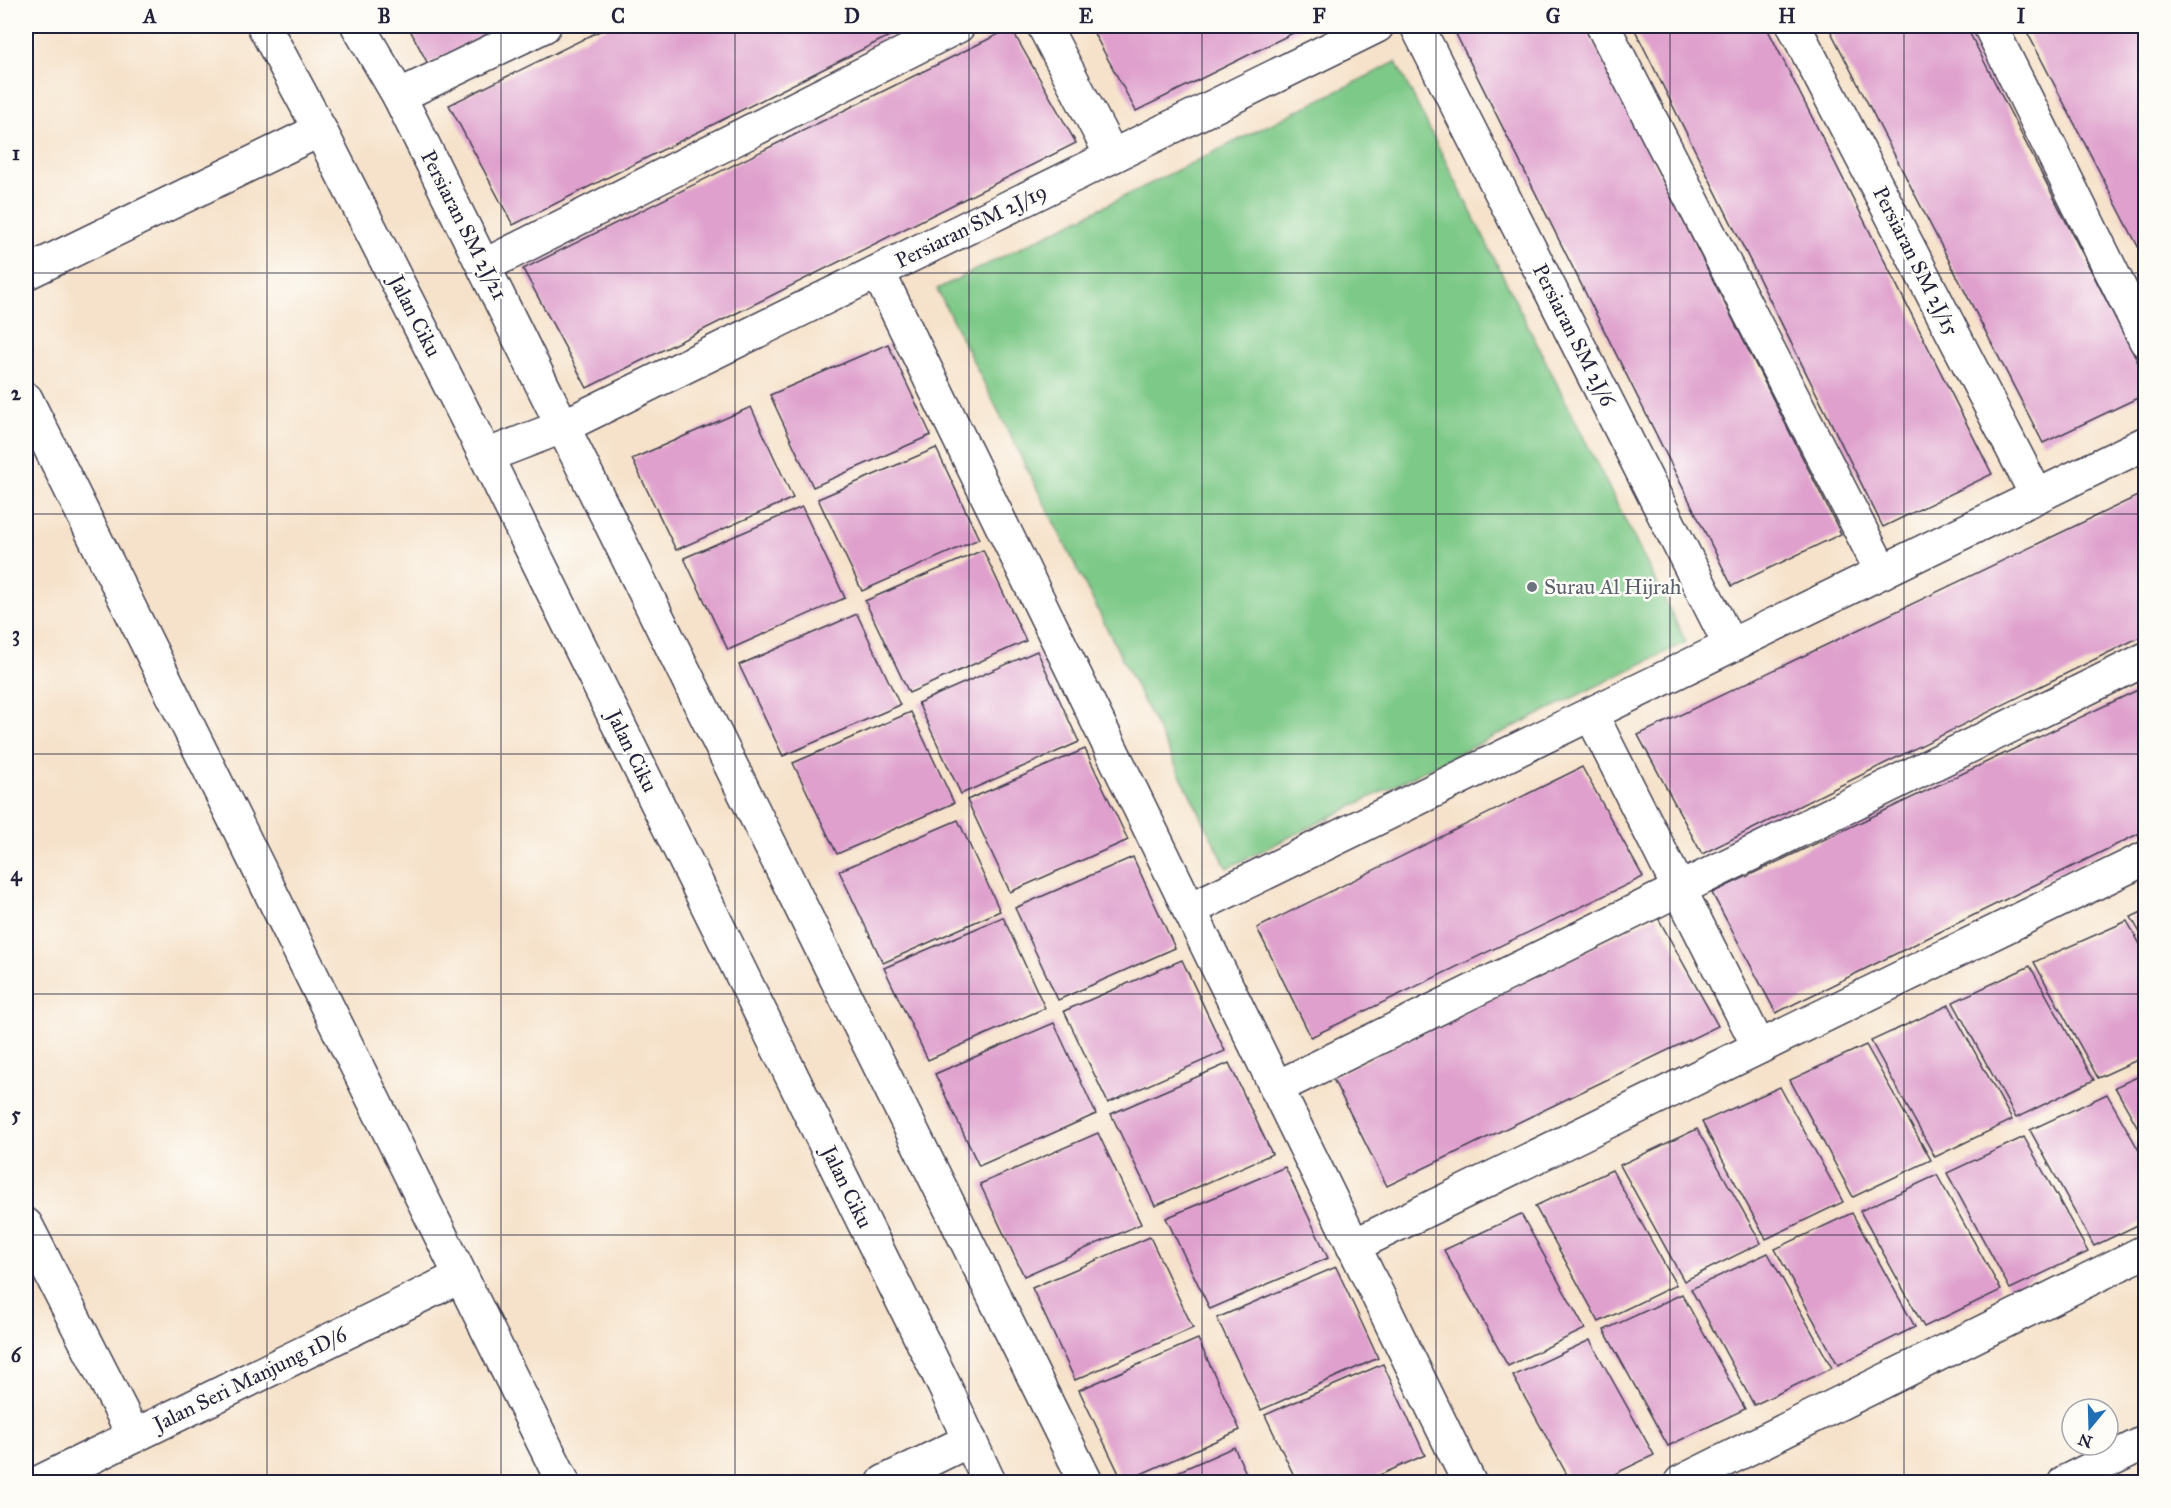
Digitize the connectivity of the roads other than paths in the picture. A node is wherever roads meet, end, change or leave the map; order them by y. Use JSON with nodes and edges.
{"nodes":[{"id":1,"x":264,"y":26,"type":"edge"},
{"id":2,"x":358,"y":26,"type":"edge"},
{"id":3,"x":544,"y":26,"type":"edge"},
{"id":4,"x":958,"y":26,"type":"edge"},
{"id":5,"x":1044,"y":26,"type":"edge"},
{"id":6,"x":1377,"y":26,"type":"edge"},
{"id":7,"x":1417,"y":26,"type":"edge"},
{"id":8,"x":1603,"y":26,"type":"edge"},
{"id":9,"x":1794,"y":26,"type":"edge"},
{"id":10,"x":1990,"y":26,"type":"edge"},
{"id":11,"x":399,"y":96,"type":"junction"},
{"id":12,"x":320,"y":130,"type":"junction"},
{"id":13,"x":1112,"y":156,"type":"junction"},
{"id":14,"x":484,"y":266,"type":"junction"},
{"id":15,"x":878,"y":272,"type":"junction"},
{"id":16,"x":26,"y":273,"type":"edge"},
{"id":17,"x":2145,"y":341,"type":"edge"},
{"id":18,"x":26,"y":399,"type":"edge"},
{"id":19,"x":564,"y":426,"type":"junction"},
{"id":20,"x":2145,"y":443,"type":"edge"},
{"id":21,"x":486,"y":456,"type":"junction"},
{"id":22,"x":2037,"y":496,"type":"junction"},
{"id":23,"x":1882,"y":572,"type":"junction"},
{"id":24,"x":1730,"y":645,"type":"junction"},
{"id":25,"x":2145,"y":660,"type":"edge"},
{"id":26,"x":1591,"y":714,"type":"junction"},
{"id":27,"x":2145,"y":858,"type":"edge"},
{"id":28,"x":1679,"y":889,"type":"junction"},
{"id":29,"x":1189,"y":910,"type":"junction"},
{"id":30,"x":1759,"y":1047,"type":"junction"},
{"id":31,"x":1276,"y":1088,"type":"junction"},
{"id":32,"x":26,"y":1225,"type":"edge"},
{"id":33,"x":1353,"y":1246,"type":"junction"},
{"id":34,"x":2145,"y":1251,"type":"edge"},
{"id":35,"x":461,"y":1276,"type":"junction"},
{"id":36,"x":134,"y":1436,"type":"junction"},
{"id":37,"x":969,"y":1440,"type":"junction"},
{"id":38,"x":2145,"y":1442,"type":"edge"},
{"id":39,"x":40,"y":1482,"type":"edge"},
{"id":40,"x":563,"y":1482,"type":"edge"},
{"id":41,"x":884,"y":1482,"type":"edge"},
{"id":42,"x":989,"y":1482,"type":"edge"},
{"id":43,"x":1086,"y":1482,"type":"edge"},
{"id":44,"x":1469,"y":1482,"type":"edge"},
{"id":45,"x":1681,"y":1482,"type":"edge"},
{"id":46,"x":2065,"y":1482,"type":"edge"}],
"edges":[{"from":1,"to":12,"type":"street","name":"Jalan Ciku"},
{"from":2,"to":11,"type":"street","name":"Persiaran SM 2J/21"},
{"from":3,"to":11,"type":"street"},
{"from":4,"to":14,"type":"street"},
{"from":5,"to":13,"type":"street"},
{"from":6,"to":13,"type":"street","name":"Persiaran SM 2J/19"},
{"from":7,"to":24,"type":"street","name":"Persiaran SM 2J/6"},
{"from":8,"to":23,"type":"street"},
{"from":9,"to":22,"type":"street","name":"Persiaran SM 2J/15"},
{"from":10,"to":17,"type":"street"},
{"from":11,"to":14,"type":"street","name":"Persiaran SM 2J/21"},
{"from":12,"to":16,"type":"street"},
{"from":12,"to":21,"type":"street","name":"Jalan Ciku"},
{"from":13,"to":15,"type":"street","name":"Persiaran SM 2J/19"},
{"from":14,"to":19,"type":"street","name":"Persiaran SM 2J/21"},
{"from":15,"to":19,"type":"street","name":"Persiaran SM 2J/19"},
{"from":15,"to":29,"type":"street"},
{"from":18,"to":35,"type":"street"},
{"from":19,"to":21,"type":"street","name":"Persiaran SM 2J/19"},
{"from":19,"to":43,"type":"street","name":"Persiaran SM 2J/21"},
{"from":20,"to":22,"type":"street"},
{"from":21,"to":37,"type":"street","name":"Jalan Ciku"},
{"from":22,"to":23,"type":"street"},
{"from":23,"to":24,"type":"street"},
{"from":24,"to":26,"type":"street"},
{"from":25,"to":28,"type":"street"},
{"from":26,"to":28,"type":"street"},
{"from":26,"to":29,"type":"street"},
{"from":27,"to":30,"type":"street"},
{"from":28,"to":30,"type":"street"},
{"from":28,"to":31,"type":"street"},
{"from":29,"to":31,"type":"street"},
{"from":30,"to":33,"type":"street"},
{"from":31,"to":33,"type":"street"},
{"from":32,"to":36,"type":"street"},
{"from":33,"to":44,"type":"street"},
{"from":34,"to":45,"type":"street"},
{"from":35,"to":36,"type":"street","name":"Jalan Seri Manjung 1D/6"},
{"from":35,"to":40,"type":"street"},
{"from":36,"to":39,"type":"street","name":"Jalan Seri Manjung 1D/6"},
{"from":37,"to":41,"type":"street"},
{"from":37,"to":42,"type":"street","name":"Jalan Ciku"},
{"from":38,"to":46,"type":"street"}]}
